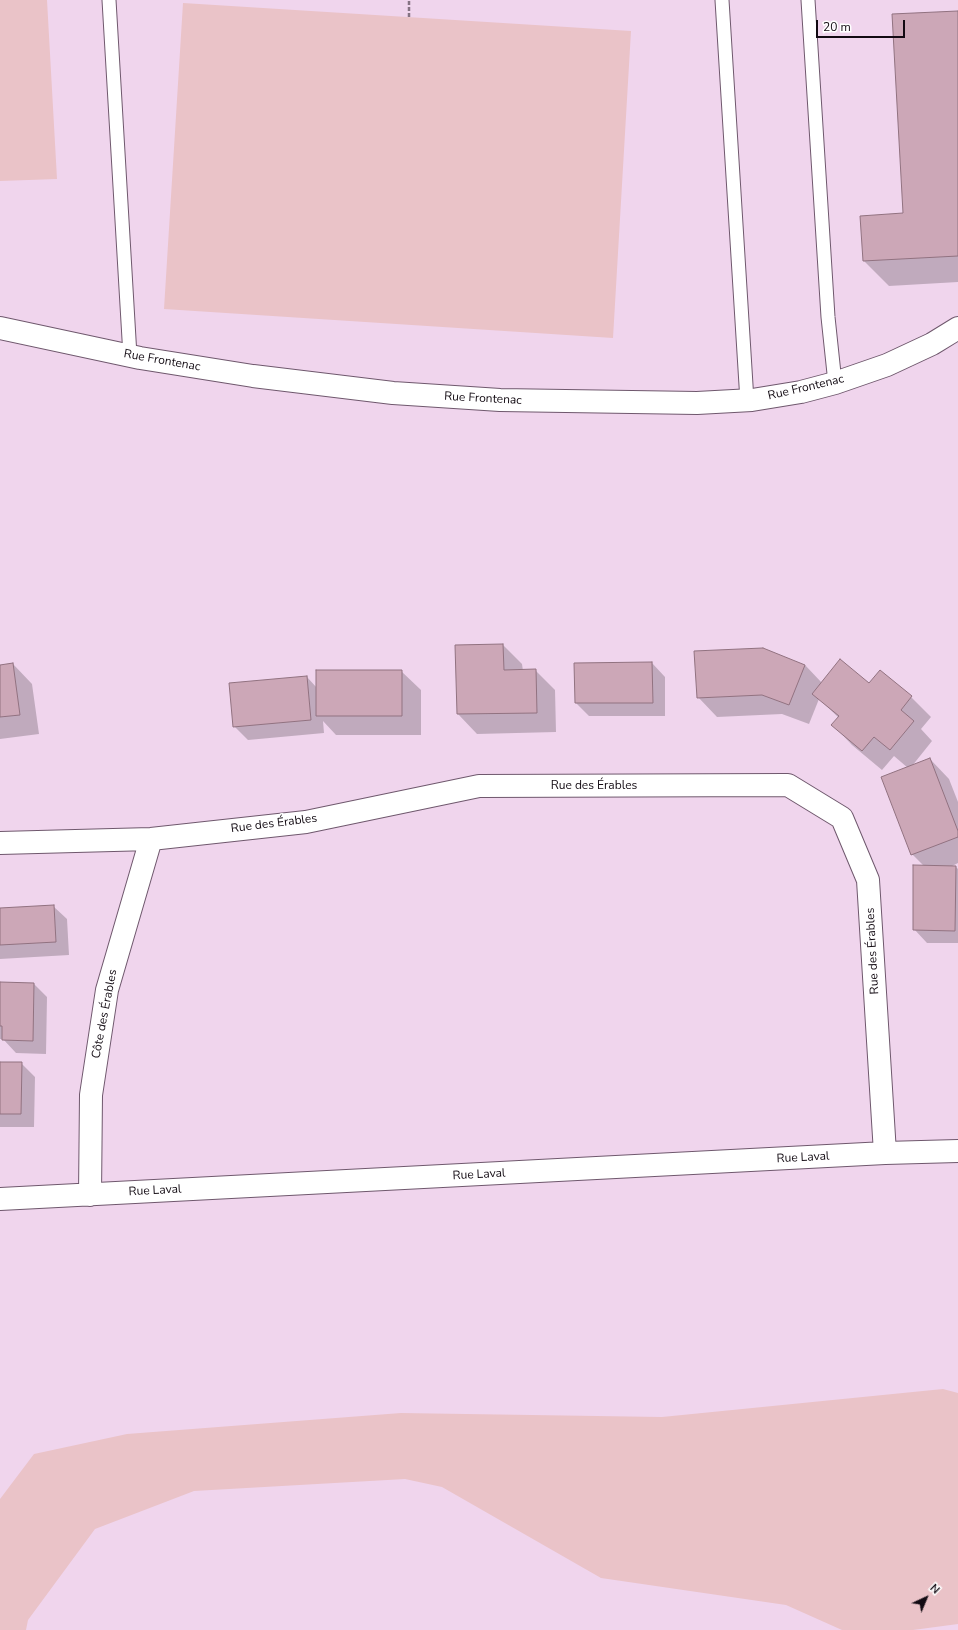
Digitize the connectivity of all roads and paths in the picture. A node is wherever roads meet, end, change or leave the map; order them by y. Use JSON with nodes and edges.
{"nodes":[{"id":1,"x":109,"y":0,"type":"edge"},
{"id":2,"x":409,"y":0,"type":"edge"},
{"id":3,"x":722,"y":0,"type":"edge"},
{"id":4,"x":808,"y":0,"type":"edge"},
{"id":5,"x":409,"y":17,"type":"dead end"},
{"id":6,"x":0,"y":328,"type":"edge"},
{"id":7,"x":958,"y":328,"type":"edge"},
{"id":8,"x":130,"y":356,"type":"junction"},
{"id":9,"x":835,"y":383,"type":"junction"},
{"id":10,"x":747,"y":401,"type":"junction"},
{"id":11,"x":151,"y":838,"type":"junction"},
{"id":12,"x":0,"y":843,"type":"edge"},
{"id":13,"x":958,"y":1151,"type":"edge"},
{"id":14,"x":885,"y":1153,"type":"junction"},
{"id":15,"x":90,"y":1195,"type":"junction"},
{"id":16,"x":0,"y":1199,"type":"edge"}],
"edges":[{"from":1,"to":8,"type":"lane"},
{"from":2,"to":5,"type":"path"},
{"from":3,"to":10,"type":"lane"},
{"from":4,"to":9,"type":"lane"},
{"from":6,"to":8,"type":"street","name":"Rue Frontenac"},
{"from":7,"to":9,"type":"street","name":"Rue Frontenac"},
{"from":8,"to":10,"type":"street","name":"Rue Frontenac"},
{"from":9,"to":10,"type":"street","name":"Rue Frontenac"},
{"from":11,"to":12,"type":"street","name":"Rue des Érables"},
{"from":11,"to":14,"type":"street","name":"Rue des Érables"},
{"from":11,"to":15,"type":"street","name":"Côte des Érables"},
{"from":13,"to":14,"type":"street","name":"Rue Laval"},
{"from":14,"to":15,"type":"street","name":"Rue Laval"},
{"from":15,"to":16,"type":"street","name":"Rue Laval"}]}
